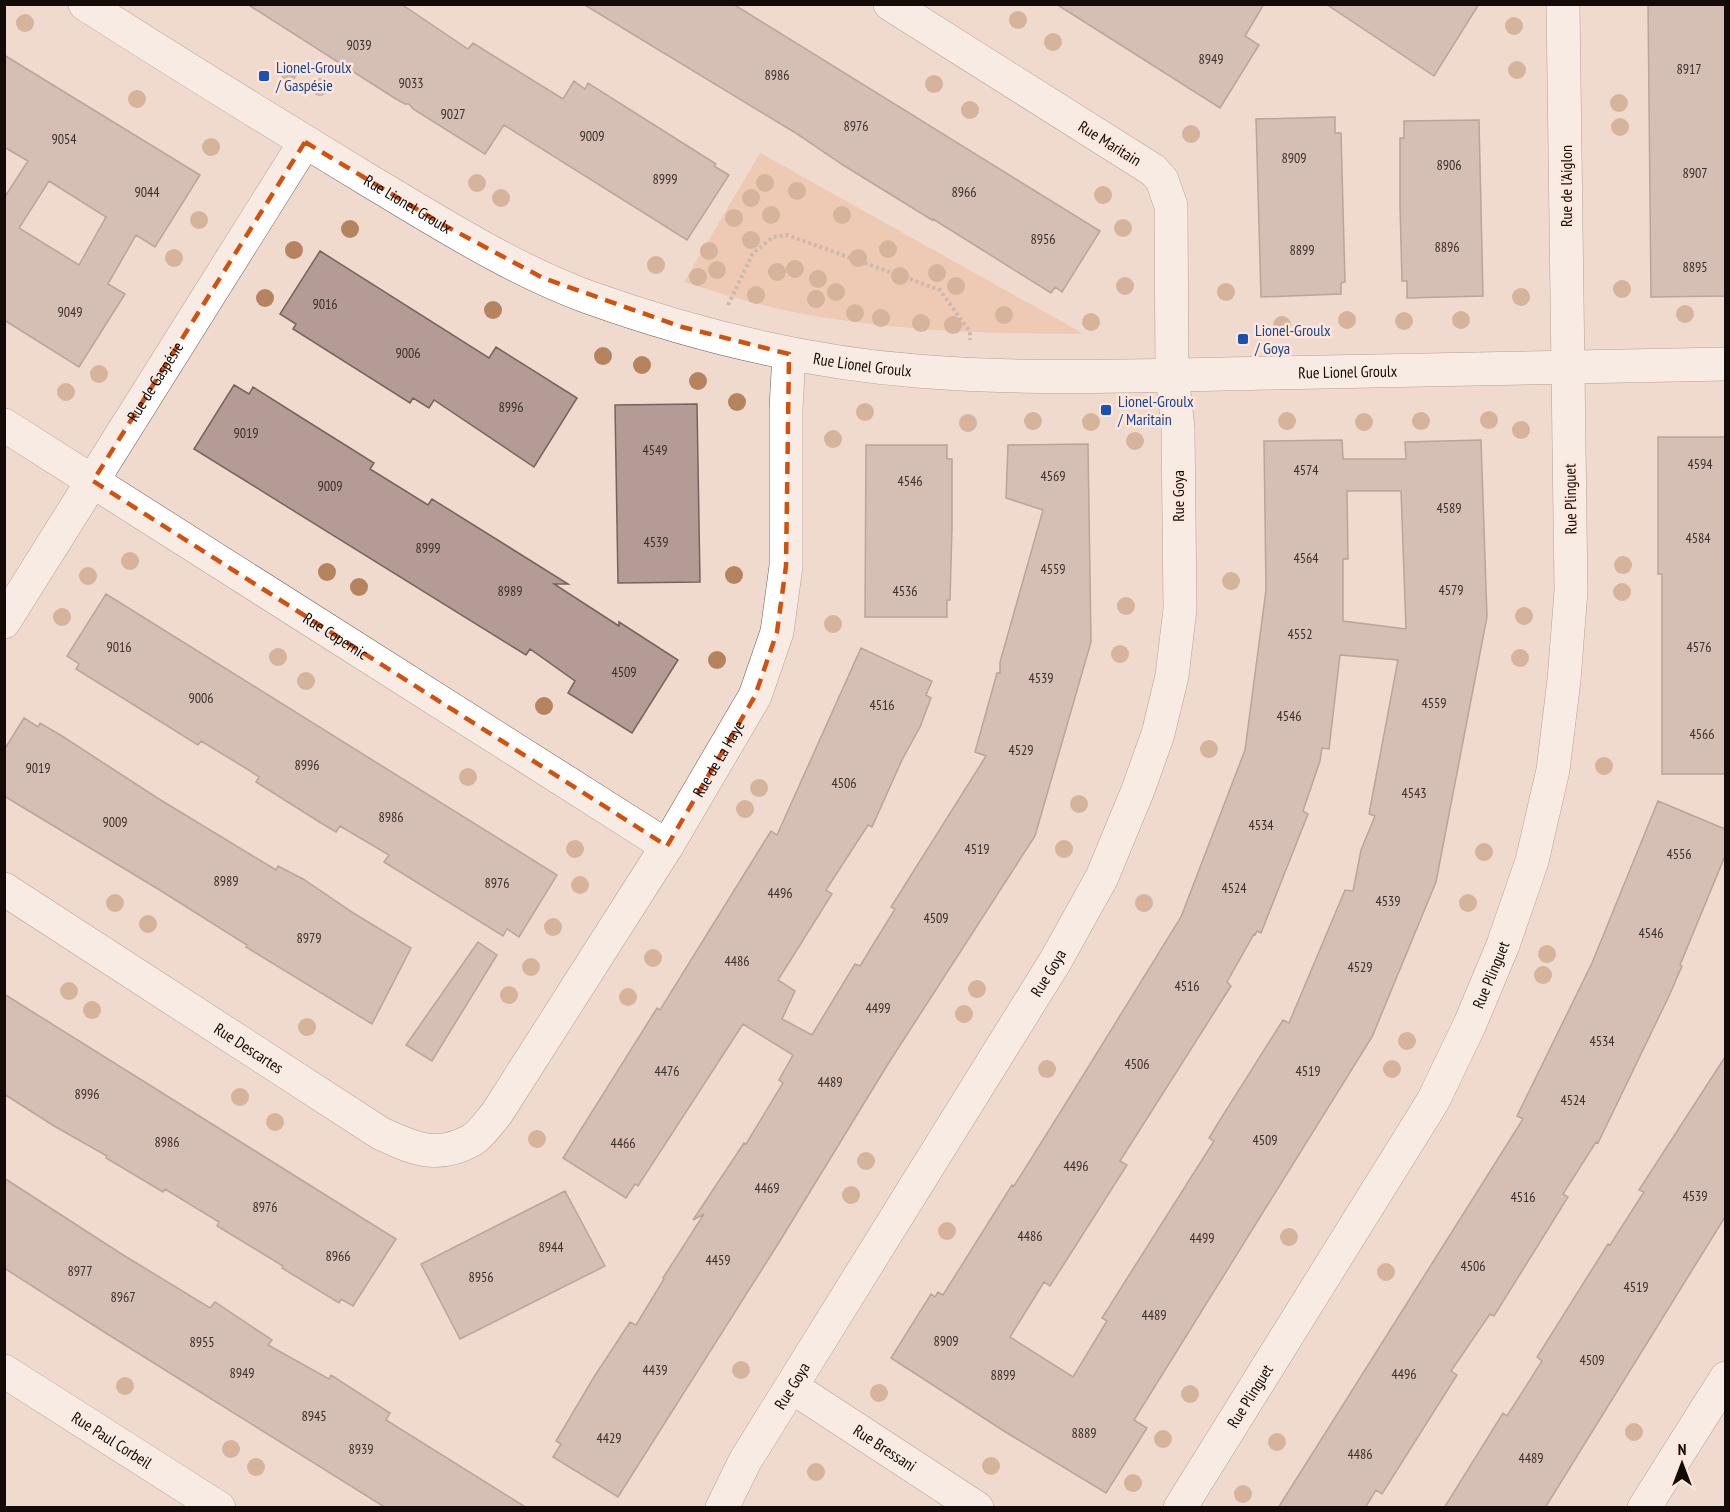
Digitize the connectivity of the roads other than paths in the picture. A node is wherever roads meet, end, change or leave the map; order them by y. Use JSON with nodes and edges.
{"nodes":[{"id":1,"x":85,"y":4,"type":"edge"},
{"id":2,"x":890,"y":4,"type":"edge"},
{"id":3,"x":1563,"y":4,"type":"edge"},
{"id":4,"x":305,"y":142,"type":"junction"},
{"id":5,"x":789,"y":354,"type":"junction"},
{"id":6,"x":1725,"y":364,"type":"edge"},
{"id":7,"x":1568,"y":367,"type":"junction"},
{"id":8,"x":1172,"y":375,"type":"junction"},
{"id":9,"x":4,"y":425,"type":"edge"},
{"id":10,"x":93,"y":481,"type":"junction"},
{"id":11,"x":4,"y":622,"type":"edge"},
{"id":12,"x":667,"y":846,"type":"junction"},
{"id":13,"x":4,"y":890,"type":"edge"},
{"id":14,"x":497,"y":1113,"type":"joint"},
{"id":15,"x":5,"y":1371,"type":"edge"},
{"id":16,"x":1725,"y":1378,"type":"edge"},
{"id":17,"x":792,"y":1387,"type":"junction"},
{"id":18,"x":219,"y":1508,"type":"edge"},
{"id":19,"x":722,"y":1508,"type":"edge"},
{"id":20,"x":977,"y":1508,"type":"edge"},
{"id":21,"x":1180,"y":1508,"type":"edge"},
{"id":22,"x":1644,"y":1508,"type":"edge"}],
"edges":[{"from":1,"to":4,"type":"street","name":"Rue Lionel Groulx"},
{"from":2,"to":8,"type":"street","name":"Rue Maritain"},
{"from":3,"to":7,"type":"street","name":"Rue de l'Aiglon"},
{"from":4,"to":5,"type":"street","name":"Rue Lionel Groulx"},
{"from":4,"to":10,"type":"street","name":"Rue de Gaspésie"},
{"from":5,"to":8,"type":"street","name":"Rue Lionel Groulx"},
{"from":5,"to":12,"type":"street","name":"Rue de La Haye"},
{"from":6,"to":7,"type":"street","name":"Rue Lionel Groulx"},
{"from":7,"to":8,"type":"street","name":"Rue Lionel Groulx"},
{"from":7,"to":21,"type":"street","name":"Rue Plinguet"},
{"from":8,"to":17,"type":"street","name":"Rue Goya"},
{"from":9,"to":10,"type":"street","name":"Rue Copernic"},
{"from":10,"to":11,"type":"street","name":"Rue de Gaspésie"},
{"from":10,"to":12,"type":"street","name":"Rue Copernic"},
{"from":12,"to":14,"type":"street","name":"Rue de La Haye"},
{"from":13,"to":14,"type":"street","name":"Rue Descartes"},
{"from":15,"to":18,"type":"street","name":"Rue Paul Corbeil"},
{"from":16,"to":22,"type":"street"},
{"from":17,"to":19,"type":"street","name":"Rue Goya"},
{"from":17,"to":20,"type":"street","name":"Rue Bressani"}]}
